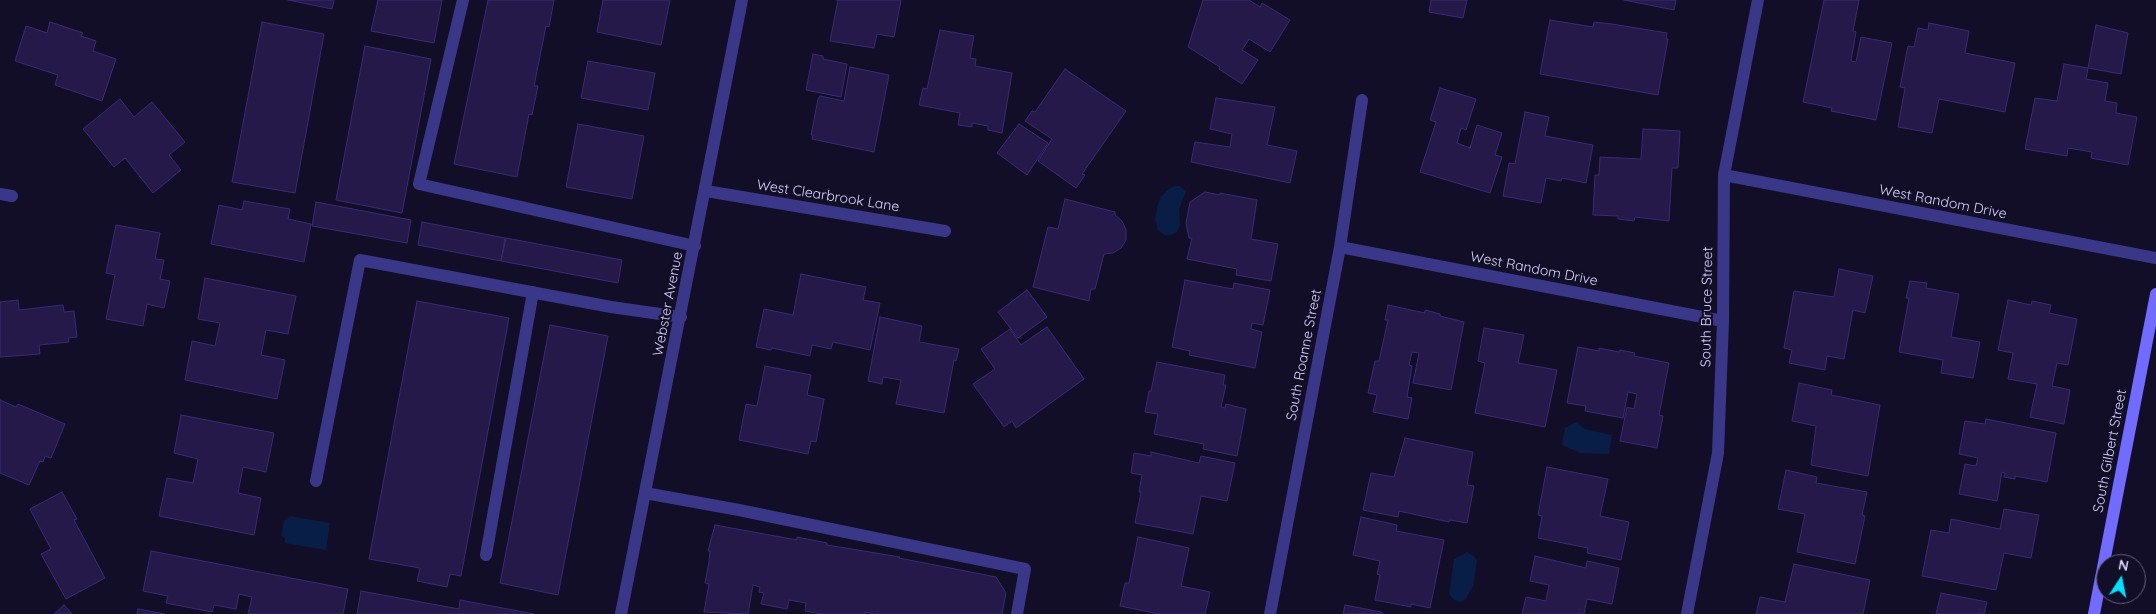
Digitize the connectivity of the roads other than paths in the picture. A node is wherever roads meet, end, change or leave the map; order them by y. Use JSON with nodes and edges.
{"nodes":[{"id":1,"x":463,"y":0,"type":"edge"},
{"id":2,"x":742,"y":0,"type":"edge"},
{"id":3,"x":1758,"y":0,"type":"edge"},
{"id":4,"x":1362,"y":100,"type":"dead end"},
{"id":5,"x":1724,"y":175,"type":"junction"},
{"id":6,"x":706,"y":191,"type":"junction"},
{"id":7,"x":945,"y":231,"type":"dead end"},
{"id":8,"x":694,"y":246,"type":"junction"},
{"id":9,"x":1340,"y":247,"type":"junction"},
{"id":10,"x":2156,"y":258,"type":"edge"},
{"id":11,"x":533,"y":292,"type":"junction"},
{"id":12,"x":2156,"y":294,"type":"edge"},
{"id":13,"x":681,"y":317,"type":"junction"},
{"id":14,"x":1723,"y":321,"type":"junction"},
{"id":15,"x":316,"y":481,"type":"dead end"},
{"id":16,"x":645,"y":492,"type":"junction"},
{"id":17,"x":486,"y":555,"type":"dead end"},
{"id":18,"x":621,"y":614,"type":"edge"},
{"id":19,"x":1017,"y":614,"type":"edge"},
{"id":20,"x":1270,"y":614,"type":"edge"},
{"id":21,"x":1687,"y":614,"type":"edge"},
{"id":22,"x":2094,"y":614,"type":"edge"}],
"edges":[{"from":1,"to":8,"type":"street"},
{"from":2,"to":6,"type":"street","name":"Webster Avenue"},
{"from":3,"to":5,"type":"street","name":"South Bruce Street"},
{"from":4,"to":9,"type":"street","name":"South Roanne Street"},
{"from":5,"to":10,"type":"street","name":"West Random Drive"},
{"from":5,"to":14,"type":"street","name":"South Bruce Street"},
{"from":6,"to":7,"type":"street","name":"West Clearbrook Lane"},
{"from":6,"to":8,"type":"street","name":"Webster Avenue"},
{"from":8,"to":13,"type":"street","name":"Webster Avenue"},
{"from":9,"to":14,"type":"street","name":"West Random Drive"},
{"from":9,"to":20,"type":"street","name":"South Roanne Street"},
{"from":11,"to":13,"type":"street"},
{"from":11,"to":15,"type":"street"},
{"from":11,"to":17,"type":"street"},
{"from":12,"to":22,"type":"street","name":"South Gilbert Street"},
{"from":13,"to":16,"type":"street","name":"Webster Avenue"},
{"from":14,"to":21,"type":"street","name":"South Bruce Street"},
{"from":16,"to":18,"type":"street","name":"Webster Avenue"},
{"from":16,"to":19,"type":"street"}]}
